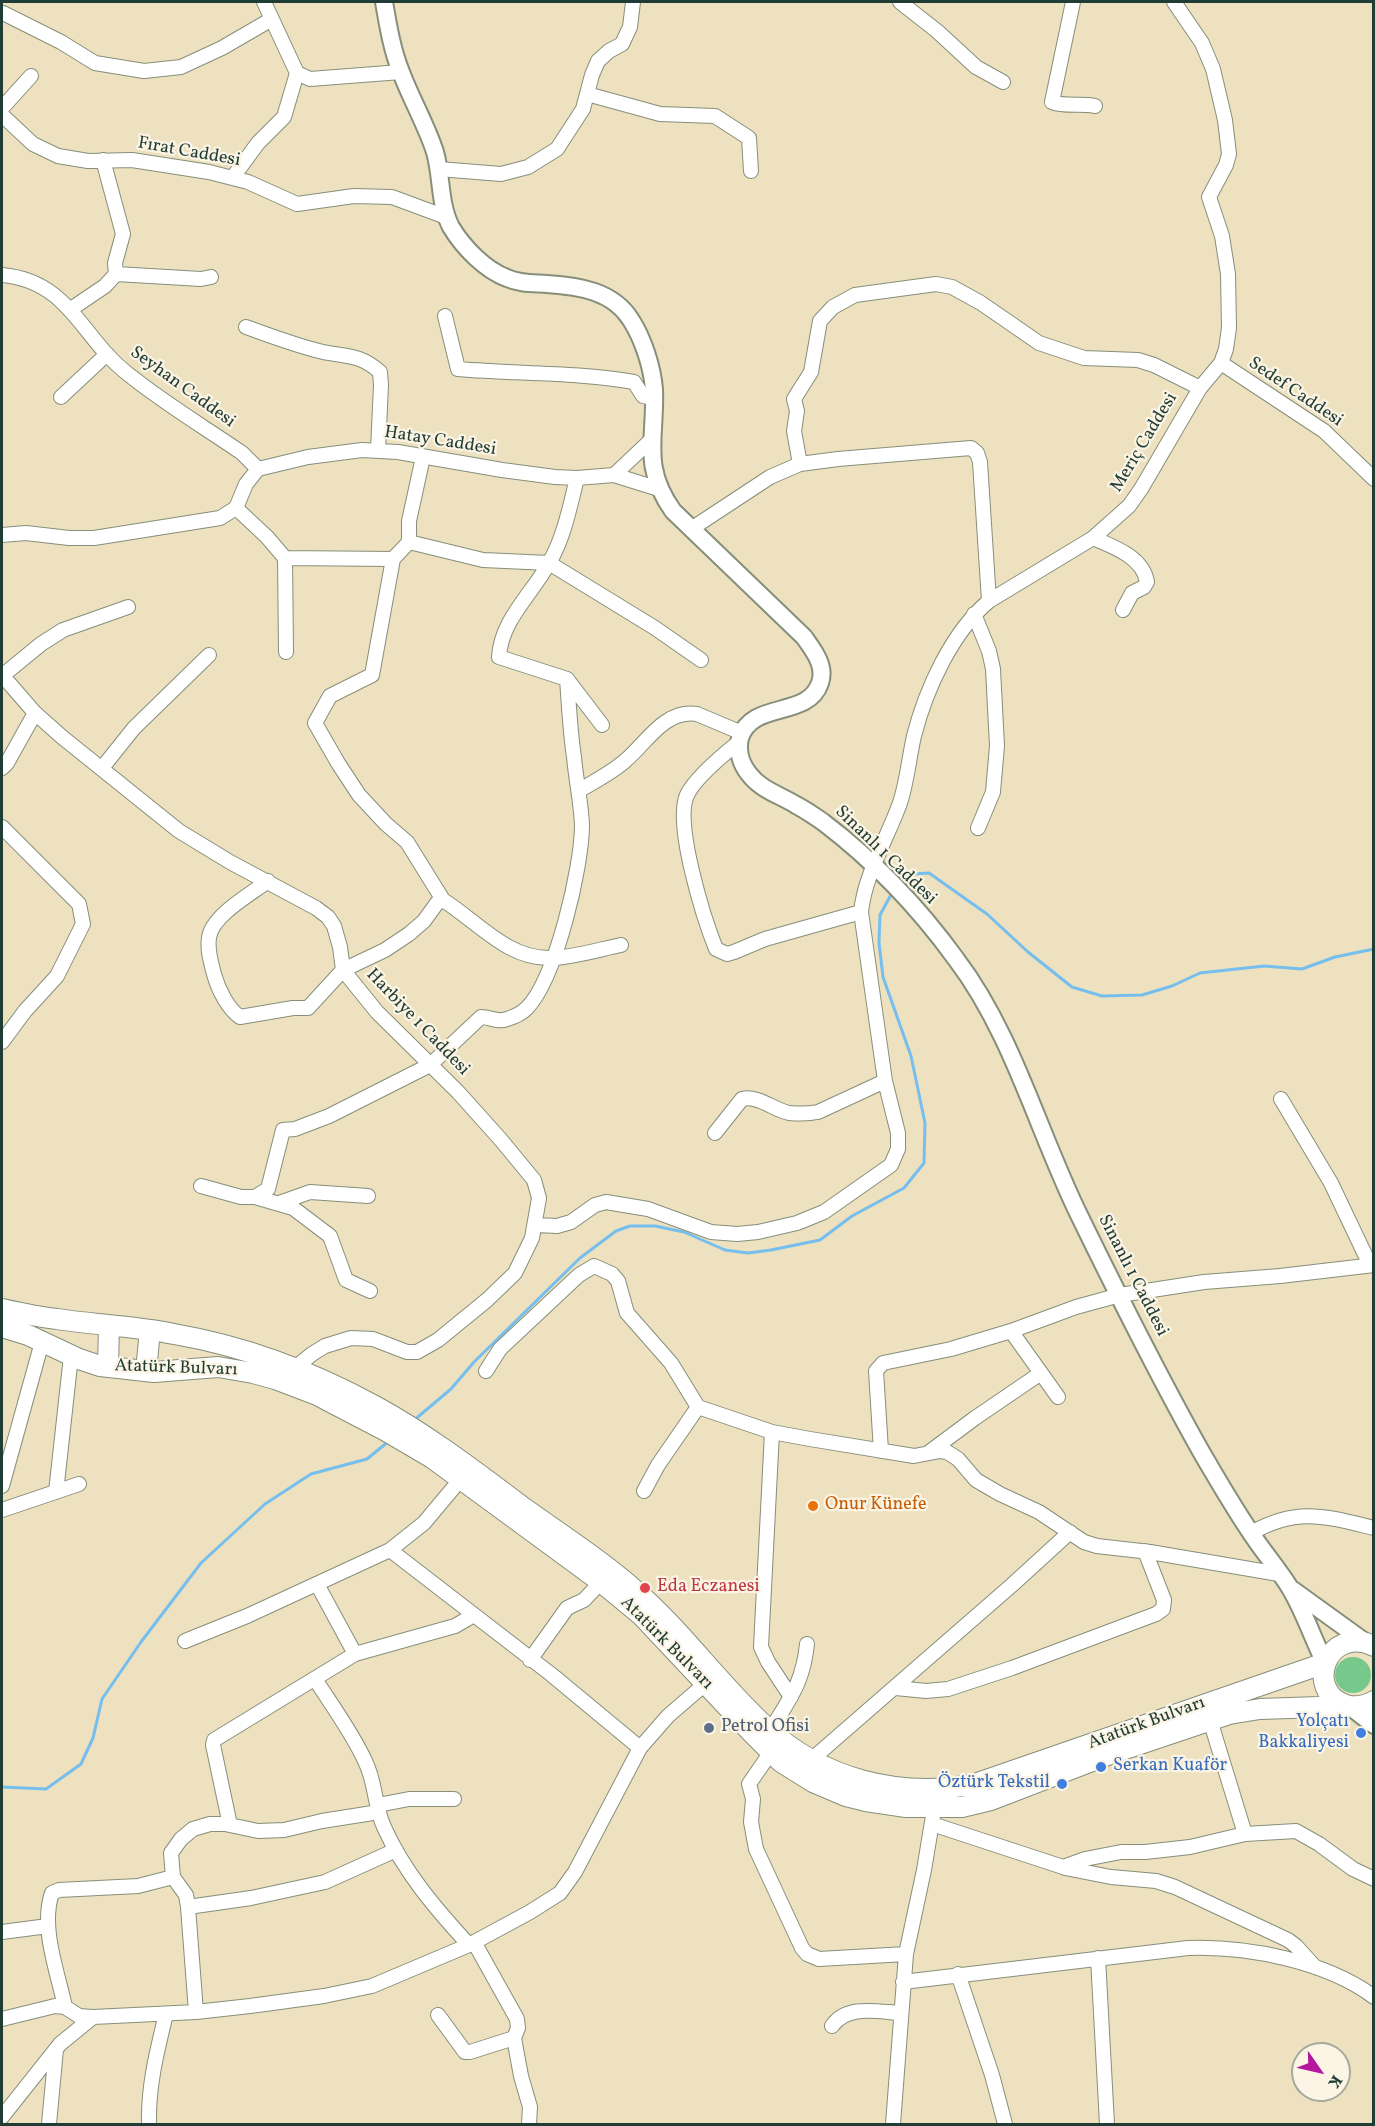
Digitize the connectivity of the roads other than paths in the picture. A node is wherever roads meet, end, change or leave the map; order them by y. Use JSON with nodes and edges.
{"nodes":[{"id":1,"x":264,"y":2,"type":"edge"},
{"id":2,"x":384,"y":2,"type":"edge"},
{"id":3,"x":633,"y":2,"type":"edge"},
{"id":4,"x":900,"y":2,"type":"edge"},
{"id":5,"x":1073,"y":2,"type":"edge"},
{"id":6,"x":1174,"y":2,"type":"edge"},
{"id":7,"x":4,"y":10,"type":"edge"},
{"id":8,"x":272,"y":19,"type":"junction"},
{"id":9,"x":400,"y":72,"type":"junction"},
{"id":10,"x":297,"y":73,"type":"junction"},
{"id":11,"x":31,"y":76,"type":"dead end"},
{"id":12,"x":1003,"y":82,"type":"dead end"},
{"id":13,"x":587,"y":94,"type":"junction"},
{"id":14,"x":1095,"y":106,"type":"dead end"},
{"id":15,"x":2,"y":108,"type":"edge"},
{"id":16,"x":2,"y":115,"type":"edge"},
{"id":17,"x":104,"y":160,"type":"junction"},
{"id":18,"x":439,"y":169,"type":"junction"},
{"id":19,"x":751,"y":171,"type":"dead end"},
{"id":20,"x":233,"y":177,"type":"junction"},
{"id":21,"x":447,"y":217,"type":"junction"},
{"id":22,"x":116,"y":274,"type":"junction"},
{"id":23,"x":2,"y":275,"type":"edge"},
{"id":24,"x":211,"y":278,"type":"dead end"},
{"id":25,"x":71,"y":309,"type":"junction"},
{"id":26,"x":445,"y":316,"type":"dead end"},
{"id":27,"x":246,"y":327,"type":"dead end"},
{"id":28,"x":107,"y":354,"type":"junction"},
{"id":29,"x":1221,"y":363,"type":"junction"},
{"id":30,"x":1200,"y":388,"type":"junction"},
{"id":31,"x":61,"y":397,"type":"dead end"},
{"id":32,"x":654,"y":398,"type":"junction"},
{"id":33,"x":651,"y":440,"type":"junction"},
{"id":34,"x":378,"y":450,"type":"junction"},
{"id":35,"x":423,"y":457,"type":"junction"},
{"id":36,"x":800,"y":464,"type":"junction"},
{"id":37,"x":258,"y":469,"type":"junction"},
{"id":38,"x":614,"y":475,"type":"junction"},
{"id":39,"x":577,"y":478,"type":"junction"},
{"id":40,"x":1374,"y":479,"type":"edge"},
{"id":41,"x":659,"y":489,"type":"junction"},
{"id":42,"x":236,"y":508,"type":"junction"},
{"id":43,"x":691,"y":529,"type":"junction"},
{"id":44,"x":2,"y":535,"type":"edge"},
{"id":45,"x":1093,"y":538,"type":"junction"},
{"id":46,"x":409,"y":542,"type":"junction"},
{"id":47,"x":285,"y":558,"type":"junction"},
{"id":48,"x":393,"y":559,"type":"junction"},
{"id":49,"x":549,"y":563,"type":"junction"},
{"id":50,"x":989,"y":601,"type":"junction"},
{"id":51,"x":128,"y":607,"type":"dead end"},
{"id":52,"x":1123,"y":610,"type":"dead end"},
{"id":53,"x":974,"y":614,"type":"junction"},
{"id":54,"x":286,"y":652,"type":"dead end"},
{"id":55,"x":209,"y":655,"type":"dead end"},
{"id":56,"x":701,"y":660,"type":"dead end"},
{"id":57,"x":2,"y":675,"type":"edge"},
{"id":58,"x":567,"y":679,"type":"junction"},
{"id":59,"x":35,"y":712,"type":"junction"},
{"id":60,"x":602,"y":725,"type":"dead end"},
{"id":61,"x":741,"y":737,"type":"junction"},
{"id":62,"x":2,"y":768,"type":"edge"},
{"id":63,"x":102,"y":768,"type":"junction"},
{"id":64,"x":580,"y":790,"type":"junction"},
{"id":65,"x":2,"y":827,"type":"edge"},
{"id":66,"x":978,"y":828,"type":"dead end"},
{"id":67,"x":878,"y":872,"type":"junction"},
{"id":68,"x":268,"y":881,"type":"junction"},
{"id":69,"x":443,"y":900,"type":"junction"},
{"id":70,"x":861,"y":912,"type":"junction"},
{"id":71,"x":621,"y":945,"type":"dead end"},
{"id":72,"x":555,"y":958,"type":"junction"},
{"id":73,"x":343,"y":970,"type":"junction"},
{"id":74,"x":2,"y":1042,"type":"edge"},
{"id":75,"x":430,"y":1065,"type":"junction"},
{"id":76,"x":885,"y":1081,"type":"junction"},
{"id":77,"x":1281,"y":1099,"type":"dead end"},
{"id":78,"x":715,"y":1132,"type":"dead end"},
{"id":79,"x":201,"y":1186,"type":"dead end"},
{"id":80,"x":368,"y":1196,"type":"dead end"},
{"id":81,"x":255,"y":1197,"type":"junction"},
{"id":82,"x":279,"y":1203,"type":"junction"},
{"id":83,"x":536,"y":1225,"type":"junction"},
{"id":84,"x":1372,"y":1265,"type":"edge"},
{"id":85,"x":370,"y":1291,"type":"dead end"},
{"id":86,"x":1120,"y":1295,"type":"junction"},
{"id":87,"x":2,"y":1309,"type":"edge"},
{"id":88,"x":109,"y":1325,"type":"junction"},
{"id":89,"x":2,"y":1327,"type":"edge"},
{"id":90,"x":150,"y":1330,"type":"junction"},
{"id":91,"x":1011,"y":1331,"type":"junction"},
{"id":92,"x":42,"y":1342,"type":"junction"},
{"id":93,"x":70,"y":1356,"type":"junction"},
{"id":94,"x":108,"y":1366,"type":"junction"},
{"id":95,"x":295,"y":1368,"type":"junction"},
{"id":96,"x":146,"y":1371,"type":"junction"},
{"id":97,"x":486,"y":1371,"type":"dead end"},
{"id":98,"x":1041,"y":1374,"type":"junction"},
{"id":99,"x":1058,"y":1397,"type":"dead end"},
{"id":100,"x":698,"y":1407,"type":"junction"},
{"id":101,"x":390,"y":1424,"type":"junction"},
{"id":102,"x":772,"y":1432,"type":"junction"},
{"id":103,"x":881,"y":1451,"type":"junction"},
{"id":104,"x":436,"y":1452,"type":"junction"},
{"id":105,"x":927,"y":1454,"type":"junction"},
{"id":106,"x":460,"y":1480,"type":"junction"},
{"id":107,"x":79,"y":1484,"type":"dead end"},
{"id":108,"x":2,"y":1486,"type":"edge"},
{"id":109,"x":644,"y":1491,"type":"dead end"},
{"id":110,"x":56,"y":1492,"type":"junction"},
{"id":111,"x":2,"y":1509,"type":"edge"},
{"id":112,"x":1374,"y":1528,"type":"edge"},
{"id":113,"x":1070,"y":1532,"type":"junction"},
{"id":114,"x":1251,"y":1533,"type":"junction"},
{"id":115,"x":390,"y":1550,"type":"junction"},
{"id":116,"x":1145,"y":1551,"type":"junction"},
{"id":117,"x":1279,"y":1574,"type":"junction"},
{"id":118,"x":601,"y":1582,"type":"junction"},
{"id":119,"x":317,"y":1584,"type":"junction"},
{"id":120,"x":1290,"y":1589,"type":"junction"},
{"id":121,"x":474,"y":1614,"type":"junction"},
{"id":122,"x":185,"y":1641,"type":"dead end"},
{"id":123,"x":1371,"y":1643,"type":"edge"},
{"id":124,"x":807,"y":1644,"type":"dead end"},
{"id":125,"x":355,"y":1654,"type":"junction"},
{"id":126,"x":530,"y":1660,"type":"junction"},
{"id":127,"x":1325,"y":1663,"type":"junction"},
{"id":128,"x":315,"y":1679,"type":"junction"},
{"id":129,"x":713,"y":1686,"type":"junction"},
{"id":130,"x":896,"y":1688,"type":"junction"},
{"id":131,"x":791,"y":1697,"type":"junction"},
{"id":132,"x":1374,"y":1701,"type":"edge"},
{"id":133,"x":1349,"y":1706,"type":"junction"},
{"id":134,"x":1210,"y":1719,"type":"junction"},
{"id":135,"x":1374,"y":1725,"type":"edge"},
{"id":136,"x":771,"y":1731,"type":"junction"},
{"id":137,"x":640,"y":1748,"type":"junction"},
{"id":138,"x":771,"y":1752,"type":"junction"},
{"id":139,"x":811,"y":1761,"type":"junction"},
{"id":140,"x":454,"y":1799,"type":"dead end"},
{"id":141,"x":378,"y":1809,"type":"junction"},
{"id":142,"x":933,"y":1816,"type":"junction"},
{"id":143,"x":230,"y":1825,"type":"junction"},
{"id":144,"x":1245,"y":1834,"type":"junction"},
{"id":145,"x":396,"y":1850,"type":"junction"},
{"id":146,"x":1063,"y":1867,"type":"junction"},
{"id":147,"x":173,"y":1877,"type":"junction"},
{"id":148,"x":1374,"y":1879,"type":"edge"},
{"id":149,"x":188,"y":1907,"type":"junction"},
{"id":150,"x":48,"y":1926,"type":"junction"},
{"id":151,"x":2,"y":1932,"type":"edge"},
{"id":152,"x":472,"y":1943,"type":"junction"},
{"id":153,"x":906,"y":1954,"type":"junction"},
{"id":154,"x":1098,"y":1959,"type":"junction"},
{"id":155,"x":1317,"y":1970,"type":"junction"},
{"id":156,"x":958,"y":1974,"type":"junction"},
{"id":157,"x":903,"y":1982,"type":"junction"},
{"id":158,"x":1374,"y":1997,"type":"edge"},
{"id":159,"x":65,"y":2007,"type":"junction"},
{"id":160,"x":196,"y":2012,"type":"junction"},
{"id":161,"x":901,"y":2013,"type":"junction"},
{"id":162,"x":166,"y":2014,"type":"junction"},
{"id":163,"x":438,"y":2015,"type":"dead end"},
{"id":164,"x":93,"y":2018,"type":"junction"},
{"id":165,"x":2,"y":2019,"type":"edge"},
{"id":166,"x":832,"y":2026,"type":"dead end"},
{"id":167,"x":514,"y":2038,"type":"junction"},
{"id":168,"x":56,"y":2049,"type":"junction"},
{"id":169,"x":2,"y":2117,"type":"edge"},
{"id":170,"x":49,"y":2124,"type":"edge"},
{"id":171,"x":149,"y":2124,"type":"edge"},
{"id":172,"x":529,"y":2124,"type":"edge"},
{"id":173,"x":893,"y":2124,"type":"edge"},
{"id":174,"x":1005,"y":2124,"type":"edge"},
{"id":175,"x":1107,"y":2124,"type":"edge"}],
"edges":[{"from":1,"to":8,"type":"street"},
{"from":2,"to":9,"type":"main road"},
{"from":3,"to":13,"type":"street"},
{"from":4,"to":12,"type":"street"},
{"from":5,"to":14,"type":"street"},
{"from":6,"to":29,"type":"street","name":"Meriç Caddesi"},
{"from":7,"to":8,"type":"street"},
{"from":8,"to":10,"type":"street"},
{"from":9,"to":10,"type":"street"},
{"from":9,"to":18,"type":"main road"},
{"from":10,"to":20,"type":"street"},
{"from":11,"to":15,"type":"street"},
{"from":13,"to":18,"type":"street"},
{"from":13,"to":19,"type":"street"},
{"from":16,"to":17,"type":"street","name":"Fırat Caddesi"},
{"from":17,"to":20,"type":"street","name":"Fırat Caddesi"},
{"from":17,"to":22,"type":"street"},
{"from":18,"to":21,"type":"main road"},
{"from":20,"to":21,"type":"street","name":"Fırat Caddesi"},
{"from":21,"to":32,"type":"main road"},
{"from":22,"to":24,"type":"street"},
{"from":22,"to":25,"type":"street"},
{"from":23,"to":25,"type":"street","name":"Seyhan Caddesi"},
{"from":25,"to":28,"type":"street","name":"Seyhan Caddesi"},
{"from":26,"to":32,"type":"street"},
{"from":27,"to":34,"type":"street"},
{"from":28,"to":31,"type":"street"},
{"from":28,"to":37,"type":"street","name":"Seyhan Caddesi"},
{"from":29,"to":30,"type":"street","name":"Meriç Caddesi"},
{"from":29,"to":40,"type":"street","name":"Sedef Caddesi"},
{"from":30,"to":36,"type":"street"},
{"from":30,"to":45,"type":"street","name":"Meriç Caddesi"},
{"from":32,"to":33,"type":"main road"},
{"from":33,"to":38,"type":"street"},
{"from":33,"to":41,"type":"main road"},
{"from":34,"to":35,"type":"street","name":"Hatay Caddesi"},
{"from":34,"to":37,"type":"street","name":"Hatay Caddesi"},
{"from":35,"to":39,"type":"street","name":"Hatay Caddesi"},
{"from":35,"to":46,"type":"street"},
{"from":36,"to":43,"type":"street"},
{"from":36,"to":50,"type":"street"},
{"from":37,"to":42,"type":"street"},
{"from":38,"to":39,"type":"street","name":"Hatay Caddesi"},
{"from":38,"to":41,"type":"street","name":"Hatay Caddesi"},
{"from":39,"to":49,"type":"street"},
{"from":41,"to":43,"type":"main road"},
{"from":42,"to":44,"type":"street"},
{"from":42,"to":47,"type":"street"},
{"from":43,"to":61,"type":"main road"},
{"from":45,"to":50,"type":"street","name":"Meriç Caddesi"},
{"from":45,"to":52,"type":"street"},
{"from":46,"to":48,"type":"street"},
{"from":46,"to":49,"type":"street"},
{"from":47,"to":48,"type":"street"},
{"from":47,"to":54,"type":"street"},
{"from":48,"to":69,"type":"street"},
{"from":49,"to":56,"type":"street"},
{"from":49,"to":58,"type":"street"},
{"from":50,"to":53,"type":"street","name":"Meriç Caddesi"},
{"from":51,"to":57,"type":"street"},
{"from":53,"to":66,"type":"street"},
{"from":53,"to":67,"type":"street","name":"Meriç Caddesi"},
{"from":55,"to":63,"type":"street"},
{"from":57,"to":59,"type":"street","name":"Harbiye 1 Caddesi"},
{"from":58,"to":60,"type":"street"},
{"from":58,"to":64,"type":"street"},
{"from":59,"to":62,"type":"street"},
{"from":59,"to":63,"type":"street","name":"Harbiye 1 Caddesi"},
{"from":61,"to":64,"type":"street"},
{"from":61,"to":67,"type":"main road","name":"Sinanlı 1 Caddesi"},
{"from":61,"to":70,"type":"street"},
{"from":63,"to":68,"type":"street","name":"Harbiye 1 Caddesi"},
{"from":64,"to":72,"type":"street"},
{"from":65,"to":74,"type":"street"},
{"from":67,"to":70,"type":"street","name":"Meriç Caddesi"},
{"from":67,"to":86,"type":"main road","name":"Sinanlı 1 Caddesi"},
{"from":68,"to":73,"type":"street","name":"Harbiye 1 Caddesi"},
{"from":68,"to":73,"type":"street"},
{"from":69,"to":72,"type":"street"},
{"from":69,"to":73,"type":"street"},
{"from":70,"to":76,"type":"street"},
{"from":71,"to":72,"type":"street"},
{"from":72,"to":75,"type":"street"},
{"from":73,"to":75,"type":"street","name":"Harbiye 1 Caddesi"},
{"from":75,"to":81,"type":"street"},
{"from":75,"to":83,"type":"street","name":"Harbiye 1 Caddesi"},
{"from":76,"to":78,"type":"street"},
{"from":76,"to":83,"type":"street"},
{"from":77,"to":84,"type":"street"},
{"from":79,"to":81,"type":"street"},
{"from":80,"to":82,"type":"street"},
{"from":81,"to":82,"type":"street"},
{"from":82,"to":85,"type":"street"},
{"from":83,"to":95,"type":"street","name":"Harbiye 1 Caddesi"},
{"from":84,"to":86,"type":"street"},
{"from":86,"to":91,"type":"street"},
{"from":86,"to":114,"type":"main road","name":"Sinanlı 1 Caddesi"},
{"from":87,"to":88,"type":"highway","name":"Atatürk Bulvarı"},
{"from":88,"to":90,"type":"highway","name":"Atatürk Bulvarı"},
{"from":88,"to":94,"type":"highway"},
{"from":89,"to":92,"type":"highway","name":"Atatürk Bulvarı"},
{"from":90,"to":95,"type":"highway","name":"Atatürk Bulvarı"},
{"from":90,"to":96,"type":"highway"},
{"from":91,"to":98,"type":"street"},
{"from":91,"to":103,"type":"street"},
{"from":92,"to":93,"type":"highway","name":"Atatürk Bulvarı"},
{"from":92,"to":108,"type":"street"},
{"from":93,"to":94,"type":"highway","name":"Atatürk Bulvarı"},
{"from":93,"to":110,"type":"street"},
{"from":94,"to":96,"type":"highway","name":"Atatürk Bulvarı"},
{"from":95,"to":101,"type":"highway","name":"Atatürk Bulvarı"},
{"from":96,"to":101,"type":"highway","name":"Atatürk Bulvarı"},
{"from":97,"to":100,"type":"street"},
{"from":98,"to":99,"type":"street"},
{"from":98,"to":105,"type":"street"},
{"from":100,"to":102,"type":"street"},
{"from":100,"to":109,"type":"street"},
{"from":101,"to":104,"type":"highway","name":"Atatürk Bulvarı"},
{"from":102,"to":103,"type":"street"},
{"from":102,"to":131,"type":"street"},
{"from":103,"to":105,"type":"street"},
{"from":104,"to":106,"type":"highway","name":"Atatürk Bulvarı"},
{"from":104,"to":129,"type":"highway","name":"Atatürk Bulvarı"},
{"from":105,"to":113,"type":"street"},
{"from":106,"to":115,"type":"street"},
{"from":106,"to":118,"type":"highway","name":"Atatürk Bulvarı"},
{"from":107,"to":110,"type":"street"},
{"from":110,"to":111,"type":"street"},
{"from":112,"to":114,"type":"street"},
{"from":113,"to":116,"type":"street"},
{"from":113,"to":130,"type":"street"},
{"from":114,"to":117,"type":"main road","name":"Sinanlı 1 Caddesi"},
{"from":115,"to":119,"type":"street"},
{"from":115,"to":121,"type":"street"},
{"from":116,"to":117,"type":"street"},
{"from":116,"to":130,"type":"street"},
{"from":117,"to":120,"type":"main road","name":"Sinanlı 1 Caddesi"},
{"from":118,"to":126,"type":"street"},
{"from":118,"to":129,"type":"highway","name":"Atatürk Bulvarı"},
{"from":119,"to":122,"type":"street"},
{"from":119,"to":125,"type":"street"},
{"from":120,"to":123,"type":"main road"},
{"from":120,"to":127,"type":"main road","name":"Sinanlı 1 Caddesi"},
{"from":121,"to":125,"type":"street"},
{"from":121,"to":126,"type":"street"},
{"from":123,"to":127,"type":"highway"},
{"from":124,"to":131,"type":"street"},
{"from":125,"to":128,"type":"street"},
{"from":126,"to":137,"type":"street"},
{"from":127,"to":133,"type":"highway"},
{"from":127,"to":139,"type":"highway","name":"Atatürk Bulvarı"},
{"from":128,"to":141,"type":"street"},
{"from":128,"to":143,"type":"street"},
{"from":129,"to":136,"type":"highway","name":"Atatürk Bulvarı"},
{"from":129,"to":137,"type":"street"},
{"from":129,"to":138,"type":"highway","name":"Atatürk Bulvarı"},
{"from":130,"to":139,"type":"street"},
{"from":131,"to":136,"type":"street"},
{"from":132,"to":133,"type":"highway","name":"Atatürk Bulvarı"},
{"from":133,"to":134,"type":"highway","name":"Atatürk Bulvarı"},
{"from":133,"to":135,"type":"main road"},
{"from":134,"to":142,"type":"highway","name":"Atatürk Bulvarı"},
{"from":134,"to":144,"type":"street"},
{"from":136,"to":139,"type":"highway","name":"Atatürk Bulvarı"},
{"from":137,"to":152,"type":"street"},
{"from":138,"to":142,"type":"highway","name":"Atatürk Bulvarı"},
{"from":138,"to":153,"type":"street"},
{"from":140,"to":141,"type":"street"},
{"from":141,"to":143,"type":"street"},
{"from":141,"to":145,"type":"street"},
{"from":142,"to":146,"type":"street"},
{"from":142,"to":153,"type":"street"},
{"from":143,"to":147,"type":"street"},
{"from":144,"to":146,"type":"street"},
{"from":144,"to":148,"type":"street"},
{"from":145,"to":149,"type":"street"},
{"from":145,"to":152,"type":"street"},
{"from":146,"to":155,"type":"street"},
{"from":147,"to":149,"type":"street"},
{"from":147,"to":150,"type":"street"},
{"from":149,"to":160,"type":"street"},
{"from":150,"to":151,"type":"street"},
{"from":150,"to":159,"type":"street"},
{"from":152,"to":160,"type":"street"},
{"from":152,"to":167,"type":"street"},
{"from":153,"to":157,"type":"street"},
{"from":154,"to":155,"type":"street"},
{"from":154,"to":156,"type":"street"},
{"from":154,"to":175,"type":"street"},
{"from":155,"to":158,"type":"street"},
{"from":156,"to":157,"type":"street"},
{"from":156,"to":174,"type":"street"},
{"from":157,"to":161,"type":"street"},
{"from":159,"to":164,"type":"street"},
{"from":159,"to":165,"type":"street"},
{"from":160,"to":162,"type":"street"},
{"from":161,"to":166,"type":"street"},
{"from":161,"to":173,"type":"street"},
{"from":162,"to":164,"type":"street"},
{"from":162,"to":171,"type":"street"},
{"from":163,"to":167,"type":"street"},
{"from":164,"to":168,"type":"street"},
{"from":167,"to":172,"type":"street"},
{"from":168,"to":169,"type":"street"},
{"from":168,"to":170,"type":"street"}]}
